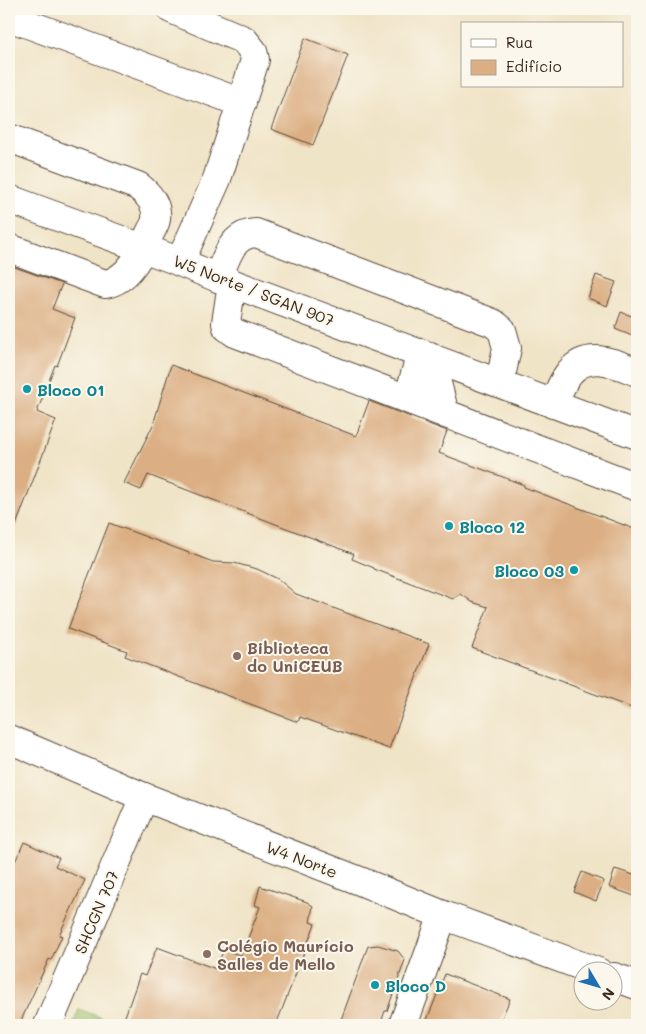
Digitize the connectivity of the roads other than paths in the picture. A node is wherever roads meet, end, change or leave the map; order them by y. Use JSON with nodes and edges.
{"nodes":[{"id":1,"x":171,"y":9,"type":"edge"},
{"id":2,"x":9,"y":17,"type":"edge"},
{"id":3,"x":242,"y":103,"type":"junction"},
{"id":4,"x":9,"y":138,"type":"edge"},
{"id":5,"x":9,"y":199,"type":"edge"},
{"id":6,"x":9,"y":248,"type":"edge"},
{"id":7,"x":143,"y":249,"type":"junction"},
{"id":8,"x":180,"y":262,"type":"junction"},
{"id":9,"x":225,"y":281,"type":"junction"},
{"id":10,"x":425,"y":355,"type":"junction"},
{"id":11,"x":637,"y":372,"type":"edge"},
{"id":12,"x":500,"y":382,"type":"junction"},
{"id":13,"x":408,"y":399,"type":"junction"},
{"id":14,"x":553,"y":404,"type":"junction"},
{"id":15,"x":445,"y":414,"type":"junction"},
{"id":16,"x":637,"y":435,"type":"edge"},
{"id":17,"x":637,"y":487,"type":"edge"},
{"id":18,"x":9,"y":739,"type":"edge"},
{"id":19,"x":144,"y":797,"type":"junction"},
{"id":20,"x":443,"y":916,"type":"junction"},
{"id":21,"x":574,"y":963,"type":"edge"},
{"id":22,"x":624,"y":980,"type":"edge"},
{"id":23,"x":637,"y":985,"type":"edge"},
{"id":24,"x":48,"y":1025,"type":"edge"},
{"id":25,"x":403,"y":1025,"type":"edge"}],
"edges":[{"from":1,"to":3,"type":"main road"},
{"from":2,"to":3,"type":"main road"},
{"from":3,"to":8,"type":"main road"},
{"from":4,"to":7,"type":"main road"},
{"from":5,"to":7,"type":"main road","name":"W5 Norte / SGAN 907"},
{"from":6,"to":7,"type":"main road"},
{"from":7,"to":8,"type":"main road","name":"W5 Norte / SGAN 907"},
{"from":8,"to":9,"type":"main road","name":"W5 Norte / SGAN 907"},
{"from":9,"to":10,"type":"main road","name":"W5 Norte / SGAN 907"},
{"from":9,"to":12,"type":"main road"},
{"from":9,"to":13,"type":"main road"},
{"from":10,"to":12,"type":"main road","name":"W5 Norte / SGAN 907"},
{"from":10,"to":13,"type":"main road"},
{"from":10,"to":15,"type":"main road"},
{"from":11,"to":14,"type":"main road"},
{"from":12,"to":14,"type":"main road","name":"W5 Norte / SGAN 907"},
{"from":13,"to":15,"type":"main road"},
{"from":14,"to":16,"type":"main road","name":"W5 Norte / SGAN 907"},
{"from":15,"to":17,"type":"main road"},
{"from":18,"to":19,"type":"main road","name":"W4 Norte"},
{"from":19,"to":20,"type":"main road","name":"W4 Norte"},
{"from":19,"to":24,"type":"main road","name":"SHCGN 707"},
{"from":20,"to":21,"type":"main road","name":"W4 Norte"},
{"from":20,"to":25,"type":"main road"},
{"from":22,"to":23,"type":"main road"}]}
